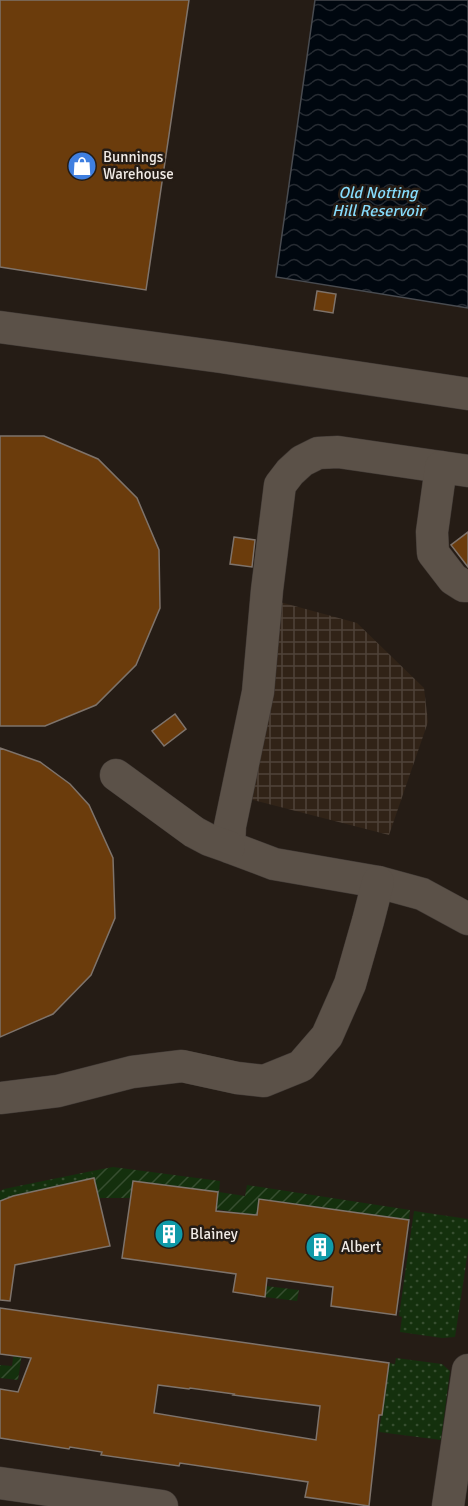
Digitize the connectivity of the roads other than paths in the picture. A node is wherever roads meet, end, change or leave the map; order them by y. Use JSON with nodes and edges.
{"nodes":[{"id":1,"x":0,"y":327,"type":"edge"},
{"id":2,"x":468,"y":393,"type":"edge"},
{"id":3,"x":455,"y":469,"type":"edge"},
{"id":4,"x":468,"y":586,"type":"edge"},
{"id":5,"x":116,"y":775,"type":"dead end"},
{"id":6,"x":229,"y":847,"type":"junction"},
{"id":7,"x":378,"y":882,"type":"junction"},
{"id":8,"x":468,"y":919,"type":"edge"},
{"id":9,"x":0,"y":1098,"type":"edge"},
{"id":10,"x":468,"y":1370,"type":"edge"},
{"id":11,"x":0,"y":1483,"type":"edge"},
{"id":12,"x":162,"y":1506,"type":"edge"},
{"id":13,"x":448,"y":1506,"type":"edge"}],
"edges":[{"from":1,"to":2,"type":"street"},
{"from":3,"to":4,"type":"street"},
{"from":3,"to":6,"type":"street"},
{"from":5,"to":6,"type":"street"},
{"from":6,"to":7,"type":"street"},
{"from":7,"to":8,"type":"street"},
{"from":7,"to":9,"type":"street"},
{"from":10,"to":13,"type":"street"},
{"from":11,"to":12,"type":"street"}]}
